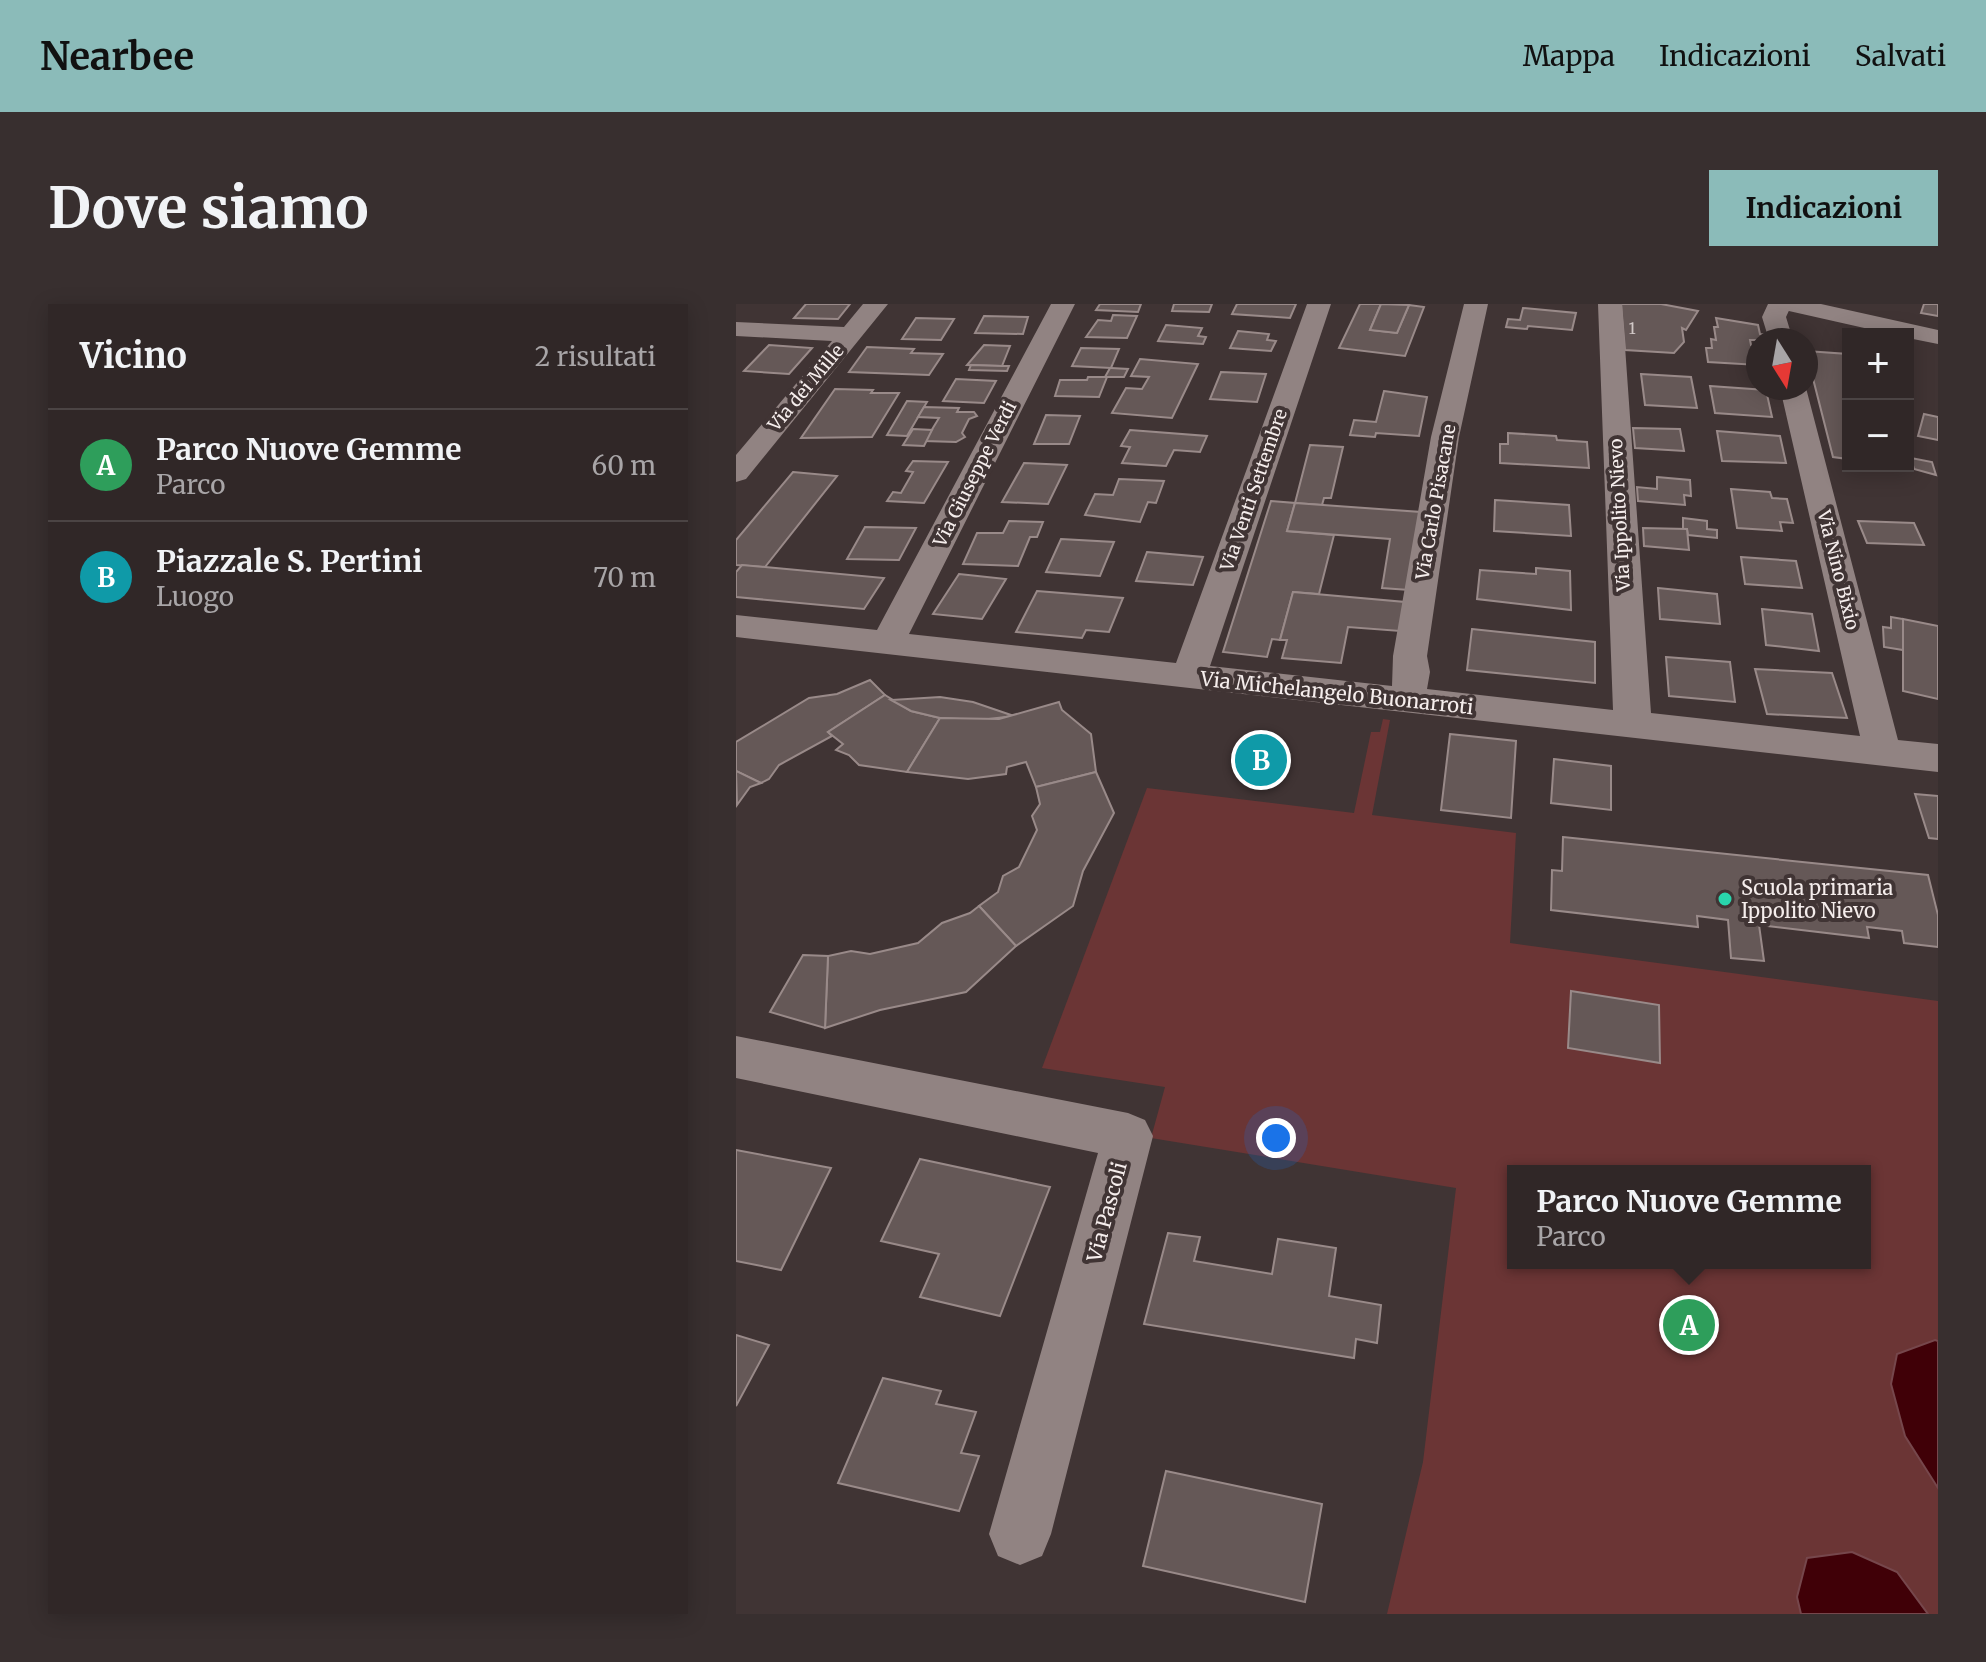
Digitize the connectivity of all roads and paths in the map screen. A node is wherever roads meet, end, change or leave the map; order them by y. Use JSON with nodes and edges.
{"nodes":[{"id":1,"x":876,"y":304,"type":"edge"},
{"id":2,"x":1063,"y":304,"type":"edge"},
{"id":3,"x":1319,"y":304,"type":"edge"},
{"id":4,"x":1476,"y":304,"type":"edge"},
{"id":5,"x":1610,"y":304,"type":"edge"},
{"id":6,"x":1780,"y":304,"type":"edge"},
{"id":7,"x":1788,"y":304,"type":"edge"},
{"id":8,"x":1777,"y":328,"type":"edge"},
{"id":9,"x":736,"y":329,"type":"edge"},
{"id":10,"x":850,"y":335,"type":"junction"},
{"id":11,"x":1938,"y":337,"type":"edge"},
{"id":12,"x":1796,"y":400,"type":"edge"},
{"id":13,"x":736,"y":473,"type":"edge"},
{"id":14,"x":742,"y":635,"type":"edge"},
{"id":15,"x":887,"y":644,"type":"junction"},
{"id":16,"x":1189,"y":676,"type":"junction"},
{"id":17,"x":1407,"y":701,"type":"junction"},
{"id":18,"x":1635,"y":726,"type":"junction"},
{"id":19,"x":1883,"y":753,"type":"junction"},
{"id":20,"x":1938,"y":758,"type":"edge"},
{"id":21,"x":736,"y":1057,"type":"edge"},
{"id":22,"x":1020,"y":1534,"type":"dead end"}],
"edges":[{"from":1,"to":10,"type":"street","name":"Via dei Mille"},
{"from":2,"to":15,"type":"street","name":"Via Giuseppe Verdi"},
{"from":3,"to":16,"type":"street","name":"Via Venti Settembre"},
{"from":4,"to":17,"type":"street","name":"Via Carlo Pisacane"},
{"from":5,"to":18,"type":"street","name":"Via Ippolito Nievo"},
{"from":6,"to":8,"type":"street"},
{"from":7,"to":11,"type":"street"},
{"from":9,"to":10,"type":"street"},
{"from":10,"to":13,"type":"street","name":"Via dei Mille"},
{"from":12,"to":19,"type":"street","name":"Via Nino Bixio"},
{"from":14,"to":15,"type":"street","name":"Via Michelangelo Buonarroti"},
{"from":15,"to":16,"type":"street","name":"Via Michelangelo Buonarroti"},
{"from":16,"to":17,"type":"street","name":"Via Michelangelo Buonarroti"},
{"from":17,"to":18,"type":"street","name":"Via Michelangelo Buonarroti"},
{"from":18,"to":19,"type":"street","name":"Via Michelangelo Buonarroti"},
{"from":19,"to":20,"type":"street","name":"Via Michelangelo Buonarroti"},
{"from":21,"to":22,"type":"street","name":"Via Pascoli"}]}
